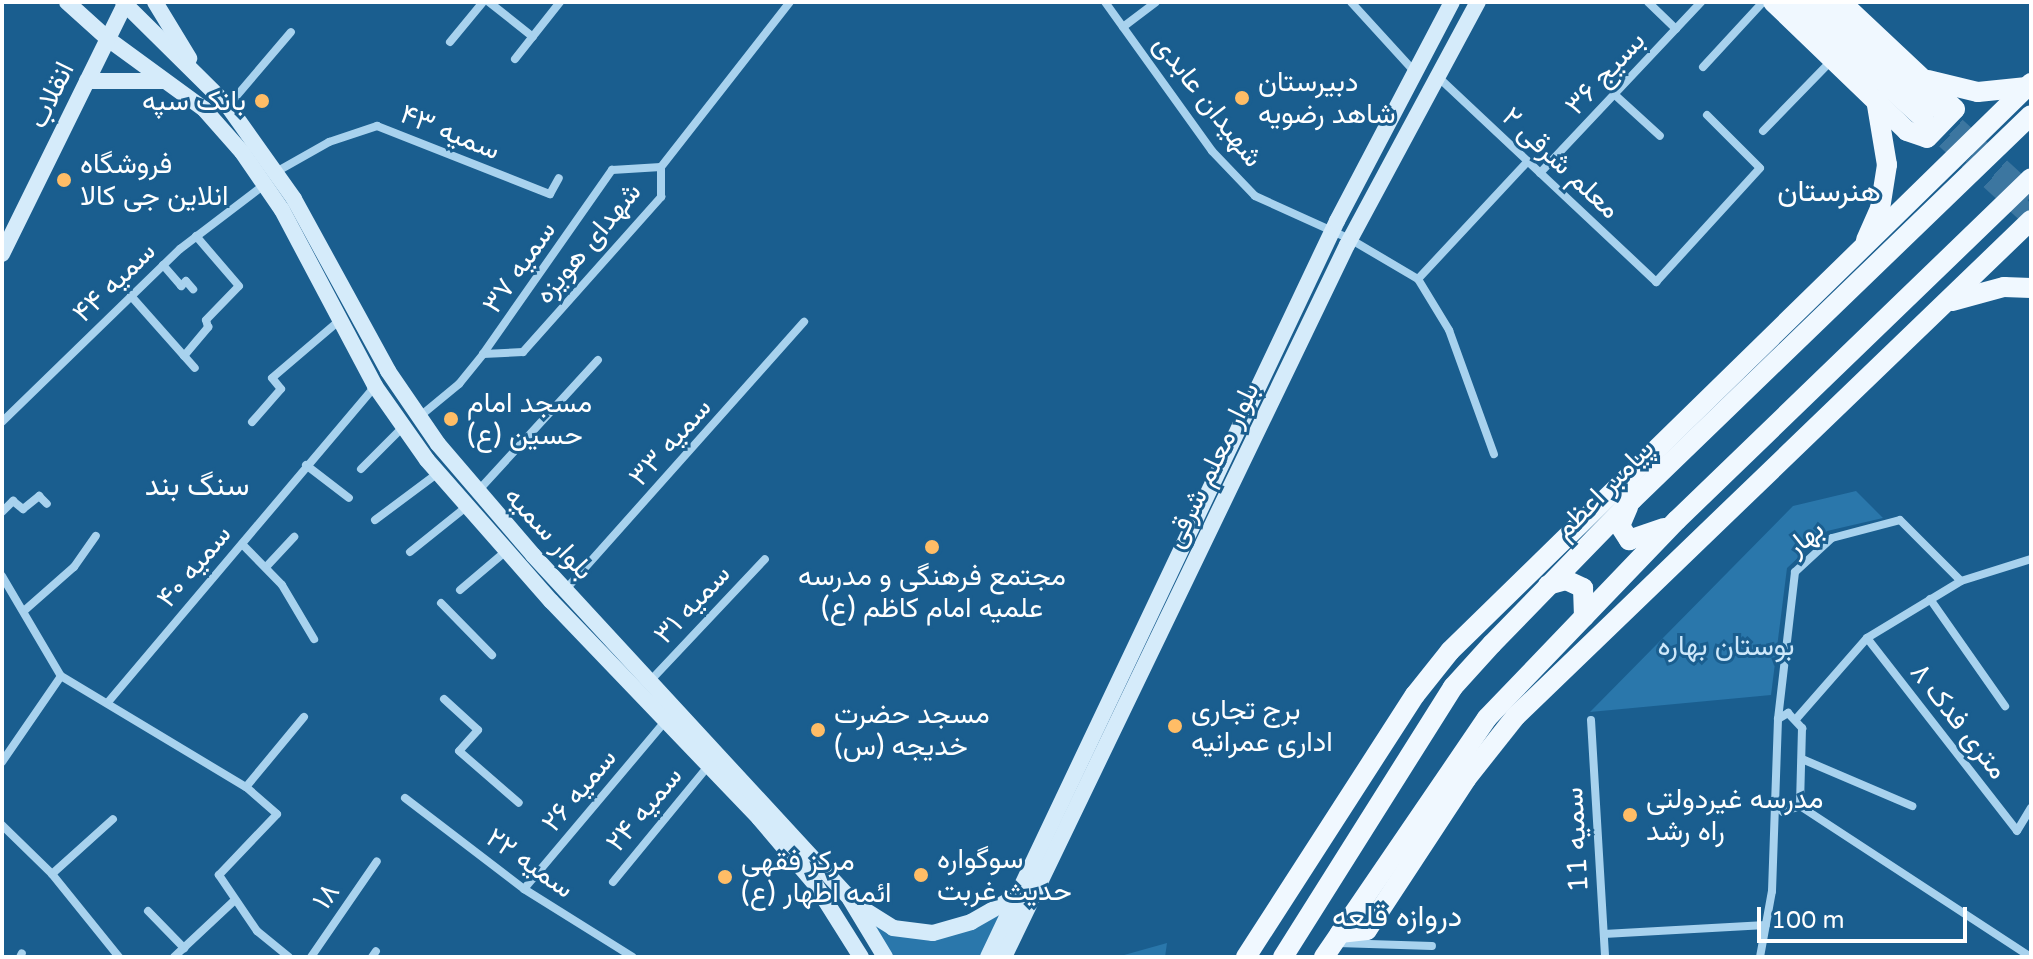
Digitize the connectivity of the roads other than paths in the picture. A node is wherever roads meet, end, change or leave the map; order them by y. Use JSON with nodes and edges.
{"nodes":[{"id":1,"x":67,"y":2,"type":"edge"},
{"id":2,"x":155,"y":2,"type":"edge"},
{"id":3,"x":486,"y":2,"type":"edge"},
{"id":4,"x":560,"y":2,"type":"edge"},
{"id":5,"x":775,"y":2,"type":"edge"},
{"id":6,"x":1105,"y":2,"type":"edge"},
{"id":7,"x":1156,"y":2,"type":"edge"},
{"id":8,"x":1351,"y":2,"type":"edge"},
{"id":9,"x":1452,"y":2,"type":"edge"},
{"id":10,"x":1478,"y":2,"type":"edge"},
{"id":11,"x":1648,"y":2,"type":"edge"},
{"id":12,"x":1701,"y":2,"type":"edge"},
{"id":13,"x":1763,"y":2,"type":"edge"},
{"id":14,"x":1773,"y":2,"type":"edge"},
{"id":15,"x":1795,"y":2,"type":"edge"},
{"id":16,"x":1820,"y":2,"type":"edge"},
{"id":17,"x":1841,"y":2,"type":"edge"},
{"id":18,"x":125,"y":3,"type":"edge"},
{"id":19,"x":787,"y":6,"type":"edge"},
{"id":20,"x":1123,"y":27,"type":"junction"},
{"id":21,"x":1676,"y":29,"type":"junction"},
{"id":22,"x":291,"y":32,"type":"dead end"},
{"id":23,"x":533,"y":37,"type":"junction"},
{"id":24,"x":108,"y":39,"type":"junction"},
{"id":25,"x":160,"y":39,"type":"junction"},
{"id":26,"x":450,"y":42,"type":"dead end"},
{"id":27,"x":515,"y":59,"type":"dead end"},
{"id":28,"x":1832,"y":59,"type":"junction"},
{"id":29,"x":143,"y":62,"type":"junction"},
{"id":30,"x":1703,"y":67,"type":"dead end"},
{"id":31,"x":1413,"y":70,"type":"junction"},
{"id":32,"x":1437,"y":75,"type":"junction"},
{"id":33,"x":1925,"y":79,"type":"junction"},
{"id":34,"x":202,"y":80,"type":"junction"},
{"id":35,"x":87,"y":81,"type":"junction"},
{"id":36,"x":173,"y":83,"type":"junction"},
{"id":37,"x":2029,"y":85,"type":"edge"},
{"id":38,"x":1614,"y":94,"type":"junction"},
{"id":39,"x":1875,"y":101,"type":"junction"},
{"id":40,"x":228,"y":106,"type":"junction"},
{"id":41,"x":1707,"y":115,"type":"dead end"},
{"id":42,"x":2031,"y":115,"type":"edge"},
{"id":43,"x":1763,"y":131,"type":"dead end"},
{"id":44,"x":1660,"y":136,"type":"dead end"},
{"id":45,"x":1989,"y":140,"type":"junction"},
{"id":46,"x":1528,"y":161,"type":"junction"},
{"id":47,"x":661,"y":167,"type":"junction"},
{"id":48,"x":1540,"y":173,"type":"junction"},
{"id":49,"x":270,"y":178,"type":"junction"},
{"id":50,"x":559,"y":178,"type":"dead end"},
{"id":51,"x":2031,"y":178,"type":"edge"},
{"id":52,"x":2031,"y":220,"type":"edge"},
{"id":53,"x":1332,"y":232,"type":"junction"},
{"id":54,"x":196,"y":236,"type":"junction"},
{"id":55,"x":1350,"y":239,"type":"junction"},
{"id":56,"x":1861,"y":250,"type":"junction"},
{"id":57,"x":2,"y":254,"type":"edge"},
{"id":58,"x":163,"y":265,"type":"junction"},
{"id":59,"x":1418,"y":279,"type":"junction"},
{"id":60,"x":2031,"y":288,"type":"edge"},
{"id":61,"x":193,"y":289,"type":"dead end"},
{"id":62,"x":131,"y":296,"type":"junction"},
{"id":63,"x":1944,"y":303,"type":"junction"},
{"id":64,"x":340,"y":320,"type":"junction"},
{"id":65,"x":804,"y":322,"type":"dead end"},
{"id":66,"x":483,"y":354,"type":"junction"},
{"id":67,"x":184,"y":356,"type":"junction"},
{"id":68,"x":598,"y":360,"type":"dead end"},
{"id":69,"x":195,"y":368,"type":"dead end"},
{"id":70,"x":375,"y":386,"type":"junction"},
{"id":71,"x":2,"y":422,"type":"edge"},
{"id":72,"x":252,"y":422,"type":"dead end"},
{"id":73,"x":411,"y":422,"type":"junction"},
{"id":74,"x":1494,"y":454,"type":"dead end"},
{"id":75,"x":306,"y":465,"type":"junction"},
{"id":76,"x":361,"y":469,"type":"dead end"},
{"id":77,"x":438,"y":473,"type":"junction"},
{"id":78,"x":476,"y":492,"type":"junction"},
{"id":79,"x":349,"y":498,"type":"dead end"},
{"id":80,"x":1632,"y":500,"type":"junction"},
{"id":81,"x":47,"y":504,"type":"dead end"},
{"id":82,"x":465,"y":508,"type":"junction"},
{"id":83,"x":2,"y":512,"type":"edge"},
{"id":84,"x":375,"y":520,"type":"dead end"},
{"id":85,"x":1677,"y":520,"type":"junction"},
{"id":86,"x":96,"y":536,"type":"dead end"},
{"id":87,"x":294,"y":537,"type":"dead end"},
{"id":88,"x":242,"y":544,"type":"junction"},
{"id":89,"x":410,"y":552,"type":"dead end"},
{"id":90,"x":505,"y":552,"type":"junction"},
{"id":91,"x":765,"y":559,"type":"dead end"},
{"id":92,"x":2031,"y":559,"type":"edge"},
{"id":93,"x":267,"y":566,"type":"junction"},
{"id":94,"x":2,"y":576,"type":"edge"},
{"id":95,"x":1961,"y":581,"type":"junction"},
{"id":96,"x":1548,"y":585,"type":"junction"},
{"id":97,"x":566,"y":589,"type":"junction"},
{"id":98,"x":460,"y":590,"type":"dead end"},
{"id":99,"x":1930,"y":599,"type":"junction"},
{"id":100,"x":441,"y":603,"type":"dead end"},
{"id":101,"x":25,"y":610,"type":"junction"},
{"id":102,"x":1584,"y":617,"type":"junction"},
{"id":103,"x":1867,"y":638,"type":"junction"},
{"id":104,"x":314,"y":639,"type":"dead end"},
{"id":105,"x":492,"y":655,"type":"dead end"},
{"id":106,"x":61,"y":676,"type":"junction"},
{"id":107,"x":651,"y":680,"type":"junction"},
{"id":108,"x":444,"y":699,"type":"dead end"},
{"id":109,"x":109,"y":701,"type":"junction"},
{"id":110,"x":2005,"y":706,"type":"dead end"},
{"id":111,"x":304,"y":717,"type":"dead end"},
{"id":112,"x":668,"y":718,"type":"junction"},
{"id":113,"x":1797,"y":718,"type":"junction"},
{"id":114,"x":1778,"y":719,"type":"junction"},
{"id":115,"x":1591,"y":720,"type":"dead end"},
{"id":116,"x":1802,"y":759,"type":"junction"},
{"id":117,"x":2,"y":762,"type":"edge"},
{"id":118,"x":710,"y":765,"type":"junction"},
{"id":119,"x":246,"y":787,"type":"junction"},
{"id":120,"x":405,"y":798,"type":"dead end"},
{"id":121,"x":519,"y":803,"type":"dead end"},
{"id":122,"x":1775,"y":805,"type":"junction"},
{"id":123,"x":1800,"y":806,"type":"junction"},
{"id":124,"x":1912,"y":806,"type":"dead end"},
{"id":125,"x":2031,"y":808,"type":"edge"},
{"id":126,"x":113,"y":819,"type":"dead end"},
{"id":127,"x":2,"y":825,"type":"edge"},
{"id":128,"x":377,"y":861,"type":"dead end"},
{"id":129,"x":52,"y":874,"type":"junction"},
{"id":130,"x":613,"y":882,"type":"dead end"},
{"id":131,"x":524,"y":889,"type":"junction"},
{"id":132,"x":1015,"y":897,"type":"junction"},
{"id":133,"x":850,"y":899,"type":"junction"},
{"id":134,"x":235,"y":900,"type":"junction"},
{"id":135,"x":148,"y":911,"type":"dead end"},
{"id":136,"x":1766,"y":925,"type":"junction"},
{"id":137,"x":1604,"y":934,"type":"junction"},
{"id":138,"x":1333,"y":944,"type":"edge"},
{"id":139,"x":1432,"y":946,"type":"dead end"},
{"id":140,"x":184,"y":948,"type":"junction"},
{"id":141,"x":1286,"y":952,"type":"edge"},
{"id":142,"x":119,"y":957,"type":"edge"},
{"id":143,"x":174,"y":957,"type":"edge"},
{"id":144,"x":289,"y":957,"type":"edge"},
{"id":145,"x":311,"y":957,"type":"edge"},
{"id":146,"x":633,"y":957,"type":"edge"},
{"id":147,"x":861,"y":957,"type":"edge"},
{"id":148,"x":885,"y":957,"type":"edge"},
{"id":149,"x":988,"y":957,"type":"edge"},
{"id":150,"x":1004,"y":957,"type":"edge"},
{"id":151,"x":1246,"y":957,"type":"edge"},
{"id":152,"x":1261,"y":957,"type":"edge"},
{"id":153,"x":1605,"y":957,"type":"edge"},
{"id":154,"x":1760,"y":957,"type":"edge"},
{"id":155,"x":2031,"y":957,"type":"edge"}],
"edges":[{"from":1,"to":24,"type":"main road","name":"بلوار سمیه"},
{"from":2,"to":34,"type":"main road"},
{"from":3,"to":23,"type":"street"},
{"from":3,"to":26,"type":"street"},
{"from":4,"to":23,"type":"street"},
{"from":5,"to":19,"type":"street"},
{"from":6,"to":20,"type":"street","name":"شهیدان عابدی"},
{"from":7,"to":20,"type":"street"},
{"from":8,"to":31,"type":"street"},
{"from":9,"to":31,"type":"main road","name":"بلوار معلم شرقی"},
{"from":10,"to":32,"type":"main road","name":"بلوار معلم شرقی"},
{"from":11,"to":21,"type":"street"},
{"from":12,"to":21,"type":"street","name":"بسیج ۳۶"},
{"from":13,"to":30,"type":"street"},
{"from":14,"to":28,"type":"main road"},
{"from":15,"to":16,"type":"main road"},
{"from":17,"to":33,"type":"main road"},
{"from":18,"to":24,"type":"main road","name":"انقلاب"},
{"from":18,"to":25,"type":"main road","name":"بلوار سمیه"},
{"from":19,"to":47,"type":"street","name":"شهدای هویزه"},
{"from":20,"to":53,"type":"street","name":"شهیدان عابدی"},
{"from":21,"to":38,"type":"street","name":"بسیج ۳۶"},
{"from":22,"to":40,"type":"street"},
{"from":23,"to":27,"type":"street"},
{"from":24,"to":29,"type":"main road","name":"بلوار سمیه"},
{"from":24,"to":35,"type":"main road","name":"انقلاب"},
{"from":25,"to":29,"type":"main road"},
{"from":25,"to":34,"type":"main road","name":"بلوار سمیه"},
{"from":28,"to":39,"type":"main road"},
{"from":28,"to":43,"type":"street"},
{"from":29,"to":36,"type":"main road","name":"بلوار سمیه"},
{"from":31,"to":53,"type":"main road","name":"بلوار معلم شرقی"},
{"from":32,"to":46,"type":"street","name":"معلم شرقی ۲"},
{"from":32,"to":55,"type":"main road","name":"بلوار معلم شرقی"},
{"from":33,"to":37,"type":"main road"},
{"from":33,"to":39,"type":"main road"},
{"from":34,"to":40,"type":"main road","name":"بلوار سمیه"},
{"from":35,"to":36,"type":"main road"},
{"from":35,"to":57,"type":"main road","name":"انقلاب"},
{"from":36,"to":49,"type":"main road","name":"بلوار سمیه"},
{"from":37,"to":45,"type":"main road"},
{"from":38,"to":44,"type":"street"},
{"from":38,"to":48,"type":"street","name":"بسیج ۳۶"},
{"from":39,"to":56,"type":"main road"},
{"from":40,"to":49,"type":"main road","name":"بلوار سمیه"},
{"from":41,"to":48,"type":"street","name":"معلم شرقی ۲"},
{"from":42,"to":45,"type":"main road","name":"پیامبر اعظم"},
{"from":45,"to":56,"type":"main road"},
{"from":45,"to":80,"type":"main road","name":"پیامبر اعظم"},
{"from":46,"to":48,"type":"street","name":"معلم شرقی ۲"},
{"from":46,"to":59,"type":"street"},
{"from":47,"to":66,"type":"street","name":"سمیه ۳۷"},
{"from":47,"to":66,"type":"street","name":"شهدای هویزه"},
{"from":49,"to":50,"type":"street","name":"سمیه ۴۳"},
{"from":49,"to":54,"type":"street","name":"سمیه ۴۴"},
{"from":49,"to":64,"type":"main road","name":"بلوار سمیه"},
{"from":49,"to":73,"type":"main road","name":"بلوار سمیه"},
{"from":51,"to":85,"type":"main road"},
{"from":52,"to":63,"type":"main road"},
{"from":53,"to":55,"type":"street","name":"شهیدان عابدی"},
{"from":53,"to":132,"type":"main road","name":"بلوار معلم شرقی"},
{"from":54,"to":58,"type":"street","name":"سمیه ۴۴"},
{"from":54,"to":67,"type":"street"},
{"from":55,"to":59,"type":"street","name":"شهیدان عابدی"},
{"from":55,"to":150,"type":"main road","name":"بلوار معلم شرقی"},
{"from":56,"to":151,"type":"main road"},
{"from":58,"to":61,"type":"street"},
{"from":58,"to":62,"type":"street","name":"سمیه ۴۴"},
{"from":59,"to":74,"type":"street"},
{"from":60,"to":63,"type":"main road"},
{"from":62,"to":67,"type":"street"},
{"from":62,"to":71,"type":"street","name":"سمیه ۴۴"},
{"from":63,"to":138,"type":"main road"},
{"from":64,"to":70,"type":"main road","name":"بلوار سمیه"},
{"from":64,"to":72,"type":"street"},
{"from":65,"to":97,"type":"street","name":"سمیه ۳۳"},
{"from":66,"to":73,"type":"street","name":"سمیه ۳۷"},
{"from":67,"to":69,"type":"street"},
{"from":68,"to":78,"type":"street"},
{"from":70,"to":73,"type":"main road","name":"بلوار سمیه"},
{"from":70,"to":75,"type":"street","name":"سمیه ۴۰"},
{"from":73,"to":76,"type":"street","name":"سمیه ۳۷"},
{"from":73,"to":77,"type":"main road","name":"بلوار سمیه"},
{"from":73,"to":78,"type":"main road","name":"بلوار سمیه"},
{"from":75,"to":79,"type":"street"},
{"from":75,"to":88,"type":"street","name":"سمیه ۴۰"},
{"from":77,"to":82,"type":"main road","name":"بلوار سمیه"},
{"from":77,"to":84,"type":"street"},
{"from":78,"to":97,"type":"main road","name":"بلوار سمیه"},
{"from":80,"to":85,"type":"main road"},
{"from":80,"to":96,"type":"main road","name":"پیامبر اعظم"},
{"from":81,"to":83,"type":"street"},
{"from":82,"to":89,"type":"street"},
{"from":82,"to":90,"type":"main road","name":"بلوار سمیه"},
{"from":85,"to":102,"type":"main road"},
{"from":86,"to":101,"type":"street"},
{"from":87,"to":93,"type":"street"},
{"from":88,"to":93,"type":"street"},
{"from":88,"to":109,"type":"street","name":"سمیه ۴۰"},
{"from":90,"to":98,"type":"street"},
{"from":90,"to":112,"type":"main road","name":"بلوار سمیه"},
{"from":91,"to":107,"type":"street","name":"سمیه ۳۱"},
{"from":92,"to":95,"type":"street"},
{"from":93,"to":104,"type":"street"},
{"from":94,"to":101,"type":"street"},
{"from":95,"to":99,"type":"street"},
{"from":95,"to":114,"type":"street","name":"بهار"},
{"from":96,"to":102,"type":"main road"},
{"from":96,"to":141,"type":"main road","name":"پیامبر اعظم"},
{"from":97,"to":107,"type":"main road","name":"بلوار سمیه"},
{"from":99,"to":103,"type":"street"},
{"from":99,"to":110,"type":"street"},
{"from":100,"to":105,"type":"street"},
{"from":101,"to":106,"type":"street"},
{"from":102,"to":138,"type":"main road"},
{"from":103,"to":113,"type":"street"},
{"from":103,"to":125,"type":"street","name":"۸ متری فدک"},
{"from":106,"to":109,"type":"street"},
{"from":106,"to":117,"type":"street"},
{"from":107,"to":133,"type":"main road","name":"بلوار سمیه"},
{"from":108,"to":121,"type":"street"},
{"from":109,"to":119,"type":"street"},
{"from":111,"to":119,"type":"street"},
{"from":112,"to":118,"type":"main road","name":"بلوار سمیه"},
{"from":112,"to":131,"type":"street","name":"سمیه ۲۶"},
{"from":113,"to":114,"type":"street"},
{"from":113,"to":116,"type":"street"},
{"from":114,"to":122,"type":"street"},
{"from":115,"to":137,"type":"street","name":"سمیه 11"},
{"from":116,"to":123,"type":"street"},
{"from":116,"to":124,"type":"street"},
{"from":118,"to":130,"type":"street","name":"سمیه ۲۴"},
{"from":118,"to":147,"type":"main road","name":"بلوار سمیه"},
{"from":119,"to":134,"type":"street"},
{"from":120,"to":131,"type":"street","name":"سمیه ۲۲"},
{"from":122,"to":123,"type":"street"},
{"from":122,"to":136,"type":"street"},
{"from":123,"to":155,"type":"street"},
{"from":126,"to":129,"type":"street"},
{"from":127,"to":129,"type":"street"},
{"from":128,"to":145,"type":"street","name":"۱۸"},
{"from":129,"to":142,"type":"street"},
{"from":131,"to":146,"type":"street","name":"سمیه ۲۲"},
{"from":132,"to":133,"type":"main road"},
{"from":132,"to":149,"type":"main road","name":"بلوار معلم شرقی"},
{"from":133,"to":148,"type":"main road","name":"بلوار سمیه"},
{"from":134,"to":140,"type":"street"},
{"from":134,"to":144,"type":"street"},
{"from":135,"to":140,"type":"street"},
{"from":136,"to":137,"type":"street"},
{"from":136,"to":154,"type":"street"},
{"from":137,"to":153,"type":"street","name":"سمیه 11"},
{"from":138,"to":139,"type":"street"},
{"from":140,"to":143,"type":"street"},
{"from":141,"to":152,"type":"main road"}]}
